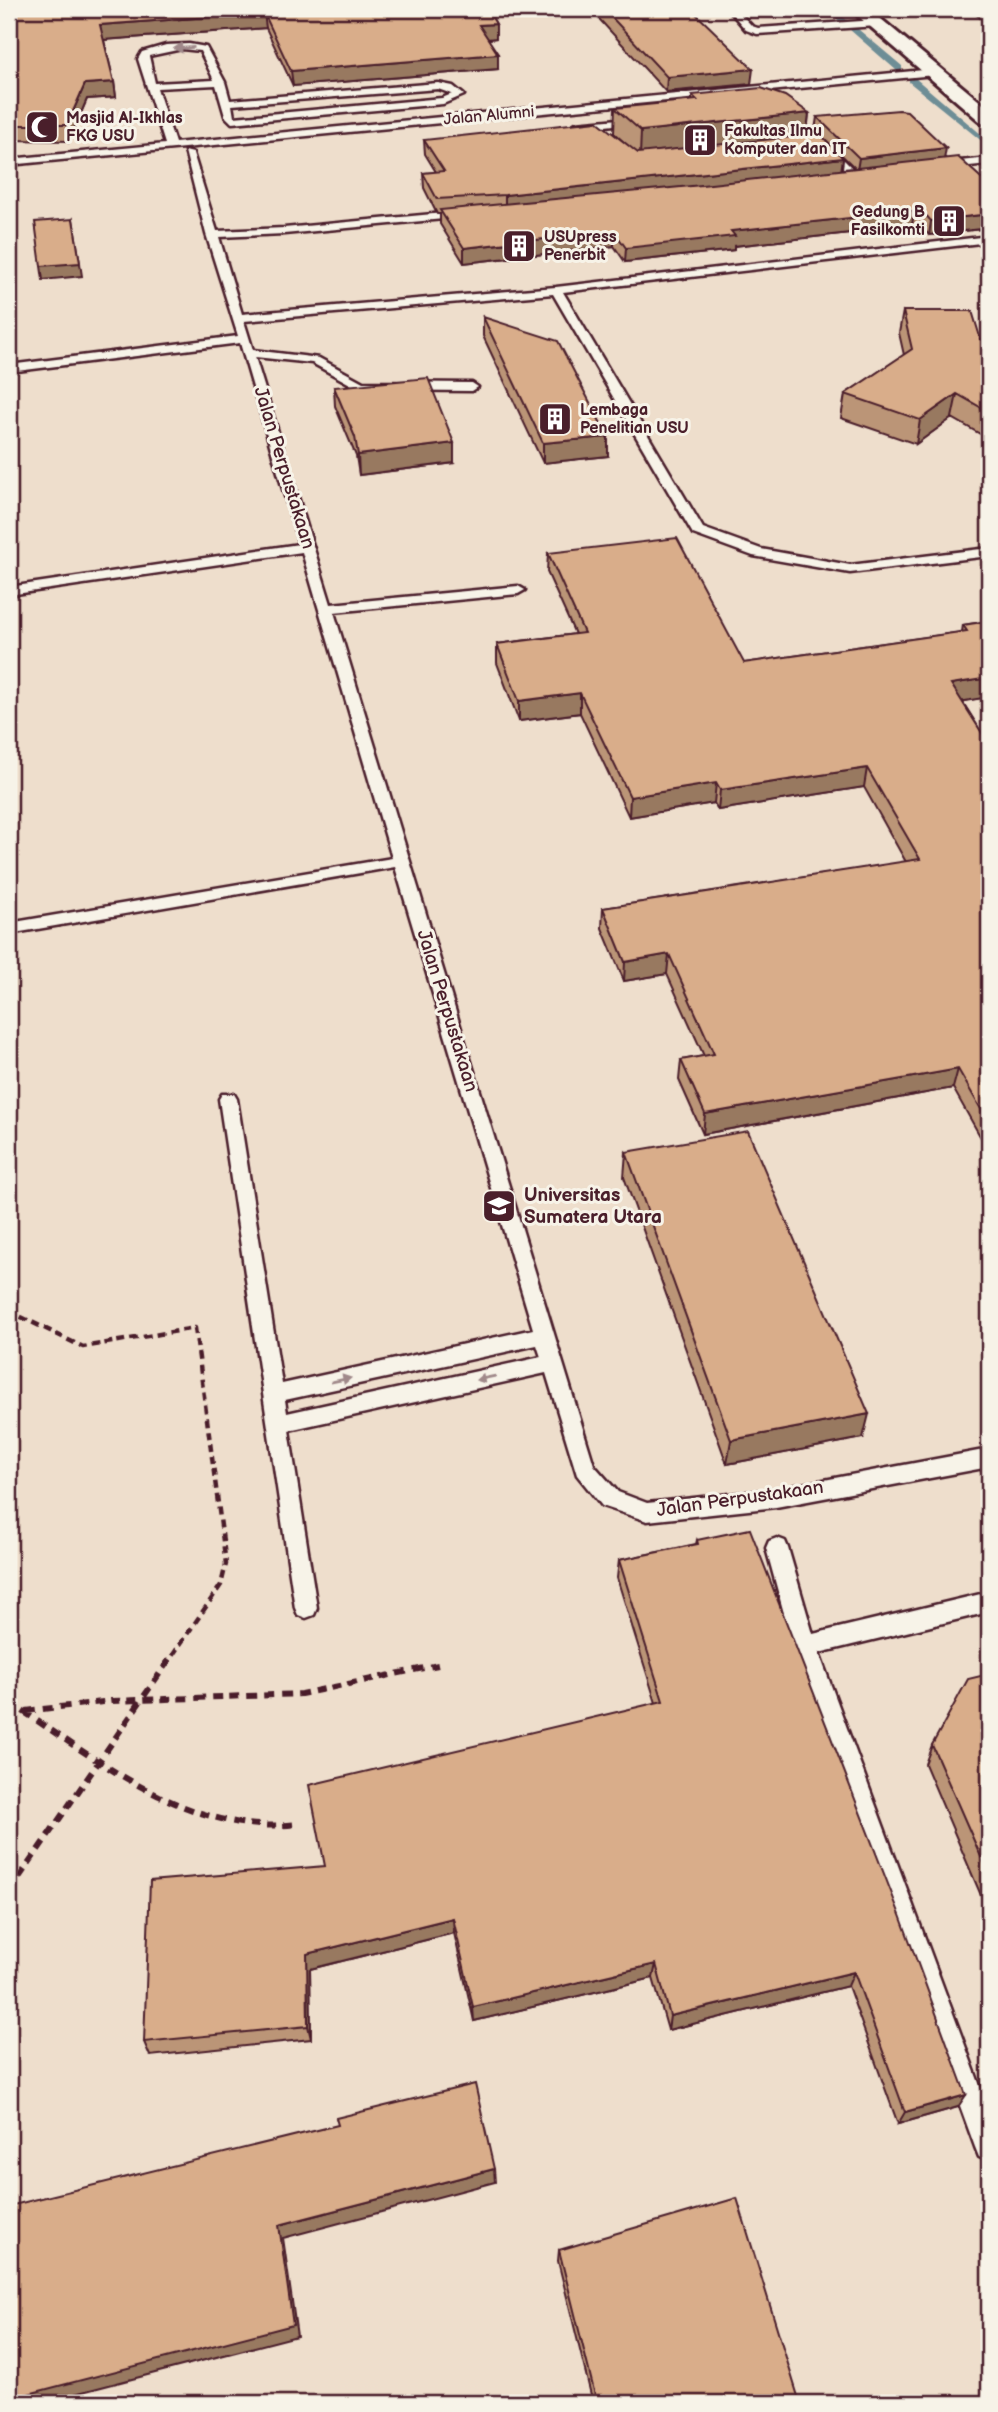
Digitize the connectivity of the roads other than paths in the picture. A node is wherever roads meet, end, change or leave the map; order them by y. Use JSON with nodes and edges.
{"nodes":[{"id":1,"x":732,"y":9,"type":"edge"},
{"id":2,"x":858,"y":17,"type":"edge"},
{"id":3,"x":900,"y":22,"type":"dead end"},
{"id":4,"x":877,"y":23,"type":"junction"},
{"id":5,"x":958,"y":70,"type":"dead end"},
{"id":6,"x":934,"y":72,"type":"junction"},
{"id":7,"x":220,"y":82,"type":"junction"},
{"id":8,"x":152,"y":86,"type":"junction"},
{"id":9,"x":226,"y":103,"type":"junction"},
{"id":10,"x":583,"y":107,"type":"junction"},
{"id":11,"x":776,"y":111,"type":"edge"},
{"id":12,"x":652,"y":118,"type":"edge"},
{"id":13,"x":989,"y":119,"type":"edge"},
{"id":14,"x":232,"y":120,"type":"junction"},
{"id":15,"x":597,"y":124,"type":"junction"},
{"id":16,"x":570,"y":127,"type":"edge"},
{"id":17,"x":605,"y":135,"type":"edge"},
{"id":18,"x":238,"y":140,"type":"junction"},
{"id":19,"x":821,"y":142,"type":"junction"},
{"id":20,"x":808,"y":144,"type":"edge"},
{"id":21,"x":182,"y":148,"type":"junction"},
{"id":22,"x":989,"y":161,"type":"edge"},
{"id":23,"x":9,"y":162,"type":"edge"},
{"id":24,"x":933,"y":167,"type":"edge"},
{"id":25,"x":867,"y":174,"type":"edge"},
{"id":26,"x":478,"y":214,"type":"edge"},
{"id":27,"x":211,"y":234,"type":"junction"},
{"id":28,"x":989,"y":239,"type":"edge"},
{"id":29,"x":556,"y":290,"type":"junction"},
{"id":30,"x":239,"y":318,"type":"junction"},
{"id":31,"x":247,"y":346,"type":"junction"},
{"id":32,"x":9,"y":369,"type":"edge"},
{"id":33,"x":472,"y":387,"type":"dead end"},
{"id":34,"x":307,"y":547,"type":"junction"},
{"id":35,"x":989,"y":552,"type":"edge"},
{"id":36,"x":518,"y":590,"type":"dead end"},
{"id":37,"x":9,"y":591,"type":"edge"},
{"id":38,"x":326,"y":609,"type":"junction"},
{"id":39,"x":402,"y":861,"type":"junction"},
{"id":40,"x":9,"y":929,"type":"edge"},
{"id":41,"x":228,"y":1099,"type":"dead end"},
{"id":42,"x":545,"y":1335,"type":"junction"},
{"id":43,"x":553,"y":1363,"type":"junction"},
{"id":44,"x":274,"y":1395,"type":"junction"},
{"id":45,"x":278,"y":1424,"type":"junction"},
{"id":46,"x":989,"y":1458,"type":"edge"},
{"id":47,"x":777,"y":1548,"type":"dead end"},
{"id":48,"x":989,"y":1602,"type":"edge"},
{"id":49,"x":306,"y":1608,"type":"dead end"},
{"id":50,"x":805,"y":1646,"type":"junction"},
{"id":51,"x":989,"y":2147,"type":"edge"}],
"edges":[{"from":1,"to":2,"type":"lane"},
{"from":2,"to":4,"type":"street"},
{"from":3,"to":4,"type":"street"},
{"from":4,"to":6,"type":"street"},
{"from":5,"to":6,"type":"street","name":"Jalan Alumni"},
{"from":6,"to":10,"type":"lane","name":"Jalan Alumni"},
{"from":6,"to":13,"type":"street"},
{"from":7,"to":8,"type":"lane"},
{"from":7,"to":8,"type":"lane","name":"Jalan Perpustakaan","one_way":true},
{"from":7,"to":9,"type":"lane"},
{"from":8,"to":21,"type":"lane","name":"Jalan Perpustakaan"},
{"from":9,"to":14,"type":"lane"},
{"from":9,"to":14,"type":"lane"},
{"from":10,"to":15,"type":"lane"},
{"from":10,"to":18,"type":"lane","name":"Jalan Alumni"},
{"from":11,"to":19,"type":"lane"},
{"from":12,"to":15,"type":"lane"},
{"from":14,"to":18,"type":"lane"},
{"from":15,"to":16,"type":"lane"},
{"from":15,"to":17,"type":"lane"},
{"from":18,"to":21,"type":"lane","name":"Jalan Alumni"},
{"from":19,"to":20,"type":"lane"},
{"from":19,"to":25,"type":"lane"},
{"from":21,"to":23,"type":"lane","name":"Jalan Alumni"},
{"from":21,"to":27,"type":"lane","name":"Jalan Perpustakaan"},
{"from":22,"to":24,"type":"lane"},
{"from":26,"to":27,"type":"lane"},
{"from":27,"to":30,"type":"lane","name":"Jalan Perpustakaan"},
{"from":28,"to":29,"type":"lane"},
{"from":29,"to":30,"type":"lane"},
{"from":29,"to":35,"type":"lane"},
{"from":30,"to":31,"type":"lane","name":"Jalan Perpustakaan"},
{"from":31,"to":32,"type":"lane"},
{"from":31,"to":33,"type":"lane"},
{"from":31,"to":34,"type":"lane","name":"Jalan Perpustakaan"},
{"from":34,"to":37,"type":"lane"},
{"from":34,"to":38,"type":"lane","name":"Jalan Perpustakaan"},
{"from":36,"to":38,"type":"lane"},
{"from":38,"to":39,"type":"lane","name":"Jalan Perpustakaan"},
{"from":39,"to":40,"type":"lane"},
{"from":39,"to":42,"type":"lane","name":"Jalan Perpustakaan"},
{"from":41,"to":44,"type":"lane"},
{"from":42,"to":43,"type":"lane","name":"Jalan Perpustakaan"},
{"from":44,"to":42,"type":"lane","one_way":true},
{"from":43,"to":45,"type":"lane","one_way":true},
{"from":43,"to":46,"type":"lane","name":"Jalan Perpustakaan"},
{"from":44,"to":45,"type":"lane"},
{"from":45,"to":49,"type":"lane"},
{"from":47,"to":50,"type":"lane"},
{"from":48,"to":50,"type":"lane"},
{"from":50,"to":51,"type":"lane"}]}
